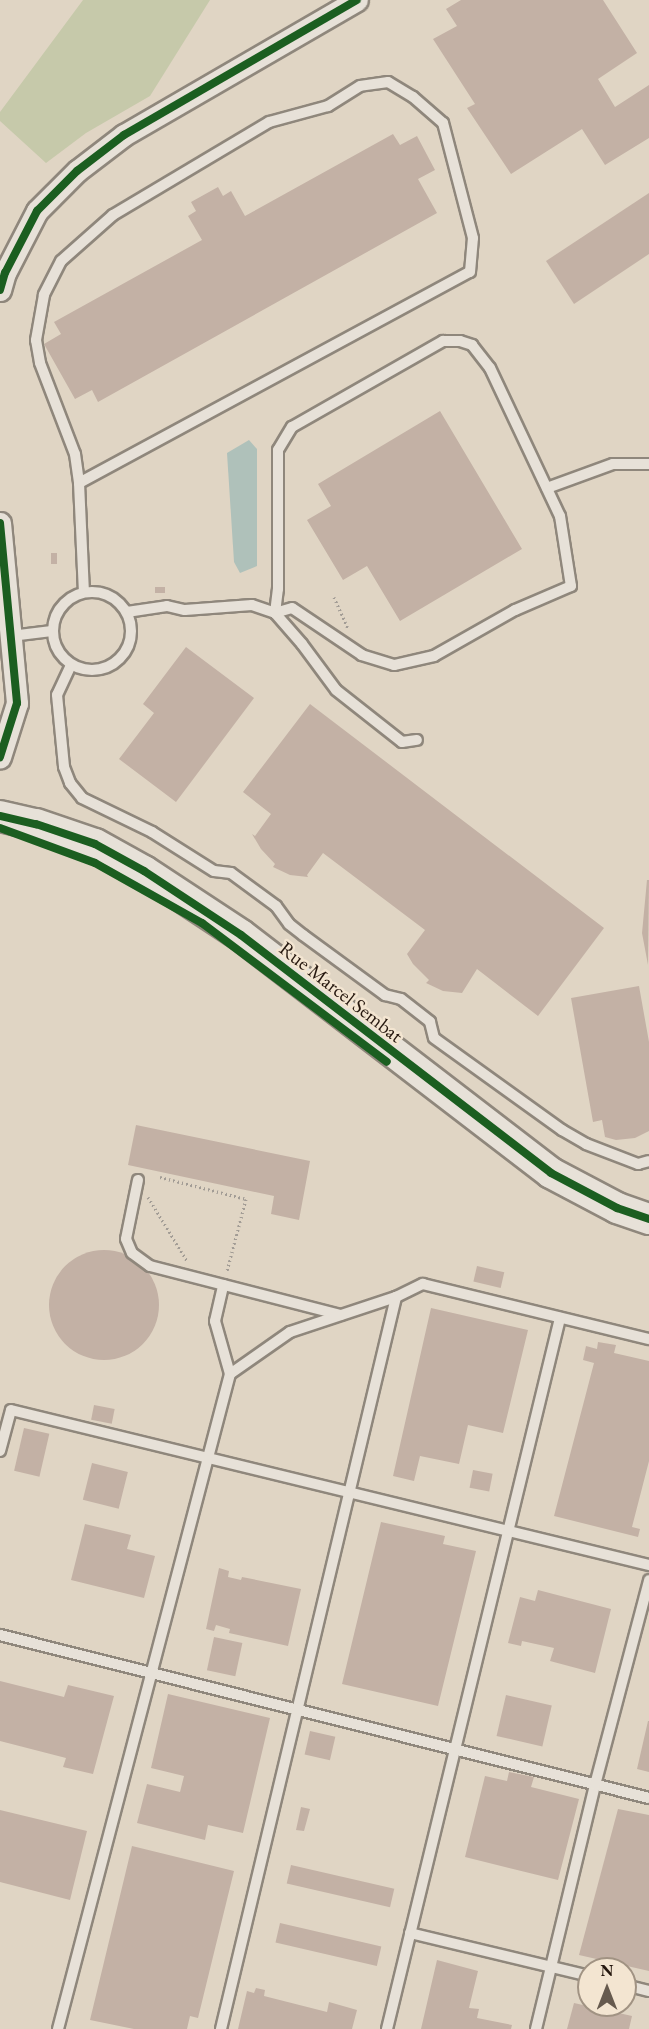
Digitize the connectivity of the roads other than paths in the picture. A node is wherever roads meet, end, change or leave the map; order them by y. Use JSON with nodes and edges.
{"nodes":[{"id":1,"x":357,"y":0,"type":"edge"},
{"id":2,"x":0,"y":291,"type":"edge"},
{"id":3,"x":649,"y":464,"type":"edge"},
{"id":4,"x":79,"y":483,"type":"junction"},
{"id":5,"x":547,"y":488,"type":"junction"},
{"id":6,"x":0,"y":523,"type":"edge"},
{"id":7,"x":84,"y":592,"type":"junction"},
{"id":8,"x":127,"y":612,"type":"junction"},
{"id":9,"x":275,"y":613,"type":"junction"},
{"id":10,"x":52,"y":632,"type":"junction"},
{"id":11,"x":11,"y":636,"type":"junction"},
{"id":12,"x":71,"y":665,"type":"junction"},
{"id":13,"x":417,"y":740,"type":"dead end"},
{"id":14,"x":0,"y":757,"type":"edge"},
{"id":15,"x":0,"y":816,"type":"edge"},
{"id":16,"x":649,"y":1161,"type":"edge"},
{"id":17,"x":138,"y":1180,"type":"road end"},
{"id":18,"x":649,"y":1219,"type":"edge"},
{"id":19,"x":223,"y":1285,"type":"junction"},
{"id":20,"x":396,"y":1297,"type":"junction"},
{"id":21,"x":341,"y":1315,"type":"junction"},
{"id":22,"x":560,"y":1318,"type":"junction"},
{"id":23,"x":649,"y":1339,"type":"edge"},
{"id":24,"x":230,"y":1374,"type":"junction"},
{"id":25,"x":0,"y":1451,"type":"edge"},
{"id":26,"x":208,"y":1458,"type":"junction"},
{"id":27,"x":350,"y":1492,"type":"junction"},
{"id":28,"x":508,"y":1531,"type":"junction"},
{"id":29,"x":649,"y":1565,"type":"edge"},
{"id":30,"x":649,"y":1580,"type":"edge"},
{"id":31,"x":0,"y":1635,"type":"edge"},
{"id":32,"x":152,"y":1673,"type":"junction"},
{"id":33,"x":297,"y":1710,"type":"junction"},
{"id":34,"x":455,"y":1749,"type":"junction"},
{"id":35,"x":595,"y":1785,"type":"junction"},
{"id":36,"x":649,"y":1798,"type":"edge"},
{"id":37,"x":410,"y":1933,"type":"junction"},
{"id":38,"x":553,"y":1967,"type":"junction"},
{"id":39,"x":577,"y":1973,"type":"edge"},
{"id":40,"x":58,"y":2029,"type":"edge"},
{"id":41,"x":221,"y":2029,"type":"edge"},
{"id":42,"x":387,"y":2029,"type":"edge"},
{"id":43,"x":536,"y":2029,"type":"edge"}],
"edges":[{"from":1,"to":2,"type":"street"},
{"from":3,"to":5,"type":"lane"},
{"from":4,"to":4,"type":"lane"},
{"from":4,"to":7,"type":"lane"},
{"from":5,"to":9,"type":"lane"},
{"from":5,"to":9,"type":"lane"},
{"from":6,"to":11,"type":"street"},
{"from":7,"to":8,"type":"lane"},
{"from":7,"to":10,"type":"lane"},
{"from":8,"to":9,"type":"lane"},
{"from":8,"to":12,"type":"lane"},
{"from":9,"to":13,"type":"lane"},
{"from":10,"to":11,"type":"lane"},
{"from":10,"to":12,"type":"lane"},
{"from":11,"to":14,"type":"street"},
{"from":12,"to":16,"type":"lane"},
{"from":15,"to":18,"type":"main road","name":"Rue Marcel Sembat"},
{"from":17,"to":19,"type":"lane"},
{"from":19,"to":21,"type":"lane"},
{"from":19,"to":24,"type":"lane"},
{"from":20,"to":21,"type":"lane"},
{"from":20,"to":22,"type":"lane"},
{"from":20,"to":27,"type":"lane"},
{"from":21,"to":24,"type":"lane"},
{"from":22,"to":23,"type":"lane"},
{"from":22,"to":28,"type":"lane"},
{"from":24,"to":26,"type":"lane"},
{"from":25,"to":26,"type":"lane"},
{"from":26,"to":27,"type":"lane"},
{"from":26,"to":32,"type":"lane"},
{"from":27,"to":28,"type":"lane"},
{"from":27,"to":33,"type":"lane"},
{"from":28,"to":29,"type":"lane"},
{"from":28,"to":34,"type":"lane"},
{"from":30,"to":35,"type":"lane"},
{"from":31,"to":32,"type":"lane"},
{"from":32,"to":33,"type":"lane"},
{"from":32,"to":40,"type":"lane"},
{"from":33,"to":34,"type":"lane"},
{"from":33,"to":41,"type":"lane"},
{"from":34,"to":35,"type":"lane"},
{"from":34,"to":37,"type":"lane"},
{"from":35,"to":36,"type":"lane"},
{"from":35,"to":38,"type":"lane"},
{"from":37,"to":38,"type":"lane"},
{"from":37,"to":42,"type":"lane"},
{"from":38,"to":39,"type":"lane"},
{"from":38,"to":43,"type":"lane"}]}
